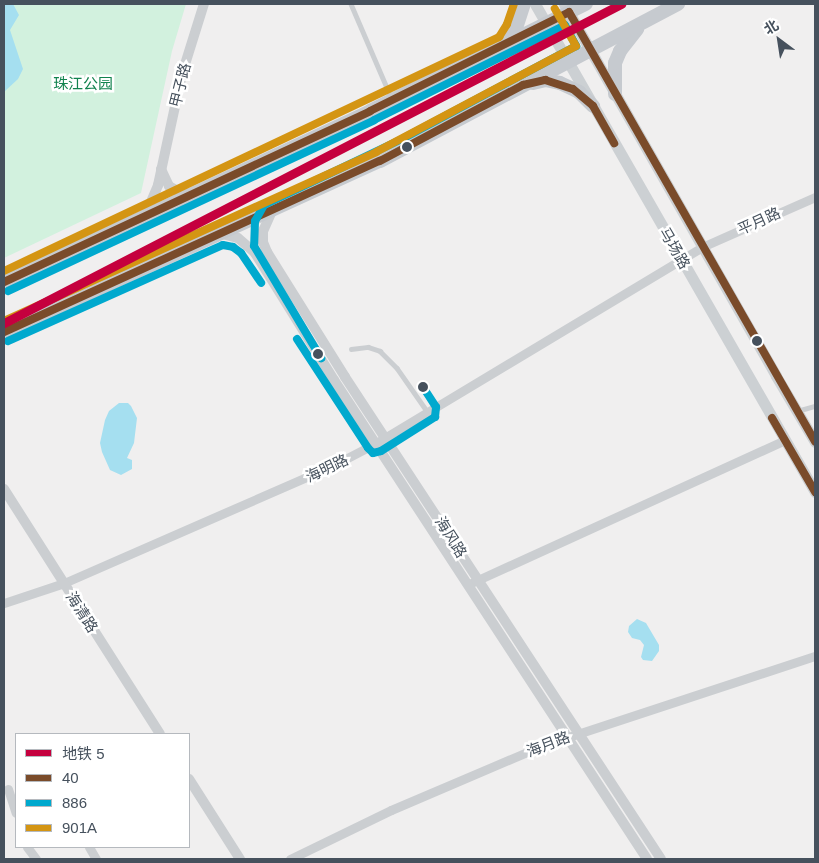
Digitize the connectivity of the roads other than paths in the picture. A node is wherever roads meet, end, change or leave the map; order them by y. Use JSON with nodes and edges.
{"nodes":[{"id":1,"x":204,"y":4,"type":"edge"},
{"id":2,"x":351,"y":4,"type":"edge"},
{"id":3,"x":524,"y":4,"type":"edge"},
{"id":4,"x":535,"y":4,"type":"edge"},
{"id":5,"x":586,"y":4,"type":"edge"},
{"id":6,"x":678,"y":4,"type":"edge"},
{"id":7,"x":567,"y":8,"type":"edge"},
{"id":8,"x":644,"y":22,"type":"junction"},
{"id":9,"x":547,"y":24,"type":"junction"},
{"id":10,"x":506,"y":45,"type":"junction"},
{"id":11,"x":590,"y":50,"type":"junction"},
{"id":12,"x":568,"y":62,"type":"junction"},
{"id":13,"x":523,"y":85,"type":"junction"},
{"id":14,"x":615,"y":94,"type":"junction"},
{"id":15,"x":392,"y":100,"type":"dead end"},
{"id":16,"x":593,"y":106,"type":"junction"},
{"id":17,"x":161,"y":168,"type":"junction"},
{"id":18,"x":192,"y":195,"type":"junction"},
{"id":19,"x":815,"y":197,"type":"edge"},
{"id":20,"x":272,"y":211,"type":"junction"},
{"id":21,"x":144,"y":217,"type":"junction"},
{"id":22,"x":222,"y":234,"type":"junction"},
{"id":23,"x":702,"y":247,"type":"junction"},
{"id":24,"x":681,"y":259,"type":"junction"},
{"id":25,"x":4,"y":282,"type":"edge"},
{"id":26,"x":4,"y":332,"type":"edge"},
{"id":27,"x":351,"y":349,"type":"dead end"},
{"id":28,"x":815,"y":406,"type":"edge"},
{"id":29,"x":427,"y":411,"type":"junction"},
{"id":30,"x":797,"y":411,"type":"junction"},
{"id":31,"x":385,"y":437,"type":"junction"},
{"id":32,"x":785,"y":440,"type":"junction"},
{"id":33,"x":815,"y":442,"type":"edge"},
{"id":34,"x":376,"y":443,"type":"junction"},
{"id":35,"x":4,"y":489,"type":"edge"},
{"id":36,"x":815,"y":492,"type":"edge"},
{"id":37,"x":474,"y":582,"type":"junction"},
{"id":38,"x":64,"y":583,"type":"junction"},
{"id":39,"x":4,"y":603,"type":"edge"},
{"id":40,"x":815,"y":656,"type":"edge"},
{"id":41,"x":159,"y":733,"type":"edge"},
{"id":42,"x":578,"y":733,"type":"junction"},
{"id":43,"x":566,"y":737,"type":"junction"},
{"id":44,"x":190,"y":781,"type":"edge"},
{"id":45,"x":9,"y":788,"type":"edge"},
{"id":46,"x":15,"y":809,"type":"edge"},
{"id":47,"x":28,"y":848,"type":"edge"},
{"id":48,"x":90,"y":848,"type":"edge"},
{"id":49,"x":36,"y":859,"type":"edge"},
{"id":50,"x":96,"y":859,"type":"edge"},
{"id":51,"x":240,"y":859,"type":"edge"},
{"id":52,"x":290,"y":859,"type":"edge"},
{"id":53,"x":647,"y":859,"type":"edge"},
{"id":54,"x":660,"y":859,"type":"edge"}],
"edges":[{"from":1,"to":17,"type":"street","name":"甲子路"},
{"from":2,"to":15,"type":"lane"},
{"from":3,"to":10,"type":"main road"},
{"from":4,"to":9,"type":"main road","name":"马场路"},
{"from":5,"to":7,"type":"main road"},
{"from":6,"to":8,"type":"main road"},
{"from":7,"to":9,"type":"main road"},
{"from":7,"to":11,"type":"main road","name":"马场路"},
{"from":8,"to":11,"type":"main road"},
{"from":8,"to":14,"type":"main road"},
{"from":9,"to":10,"type":"main road"},
{"from":9,"to":12,"type":"main road","name":"马场路"},
{"from":10,"to":18,"type":"main road"},
{"from":11,"to":12,"type":"main road"},
{"from":11,"to":14,"type":"main road","name":"马场路"},
{"from":12,"to":13,"type":"main road"},
{"from":12,"to":16,"type":"main road","name":"马场路"},
{"from":13,"to":16,"type":"main road"},
{"from":13,"to":20,"type":"main road"},
{"from":14,"to":23,"type":"main road","name":"马场路"},
{"from":16,"to":24,"type":"main road","name":"马场路"},
{"from":17,"to":18,"type":"street"},
{"from":17,"to":21,"type":"street","name":"甲子路"},
{"from":18,"to":21,"type":"main road"},
{"from":19,"to":23,"type":"street","name":"平月路"},
{"from":20,"to":22,"type":"main road"},
{"from":20,"to":31,"type":"street","name":"海风路"},
{"from":21,"to":25,"type":"main road"},
{"from":22,"to":26,"type":"main road"},
{"from":22,"to":34,"type":"street","name":"海风路"},
{"from":23,"to":24,"type":"street","name":"平月路"},
{"from":23,"to":30,"type":"main road","name":"马场路"},
{"from":24,"to":29,"type":"street","name":"海明路"},
{"from":24,"to":32,"type":"main road","name":"马场路"},
{"from":27,"to":29,"type":"lane"},
{"from":28,"to":30,"type":"lane"},
{"from":29,"to":31,"type":"street","name":"海明路"},
{"from":30,"to":33,"type":"main road","name":"马场路"},
{"from":31,"to":34,"type":"street","name":"海明路"},
{"from":31,"to":37,"type":"street","name":"海风路"},
{"from":32,"to":36,"type":"main road","name":"马场路"},
{"from":32,"to":37,"type":"street"},
{"from":34,"to":37,"type":"street","name":"海风路"},
{"from":34,"to":38,"type":"street","name":"海明路"},
{"from":35,"to":38,"type":"street","name":"海清路"},
{"from":37,"to":42,"type":"street","name":"海风路"},
{"from":37,"to":43,"type":"street","name":"海风路"},
{"from":38,"to":39,"type":"street","name":"海明路"},
{"from":38,"to":41,"type":"street","name":"海清路"},
{"from":40,"to":42,"type":"street","name":"海月路"},
{"from":42,"to":43,"type":"street","name":"海月路"},
{"from":42,"to":54,"type":"street","name":"海风路"},
{"from":43,"to":52,"type":"street","name":"海月路"},
{"from":43,"to":53,"type":"street","name":"海风路"},
{"from":44,"to":51,"type":"street"},
{"from":45,"to":46,"type":"street"},
{"from":47,"to":49,"type":"street"},
{"from":48,"to":50,"type":"street"}]}
